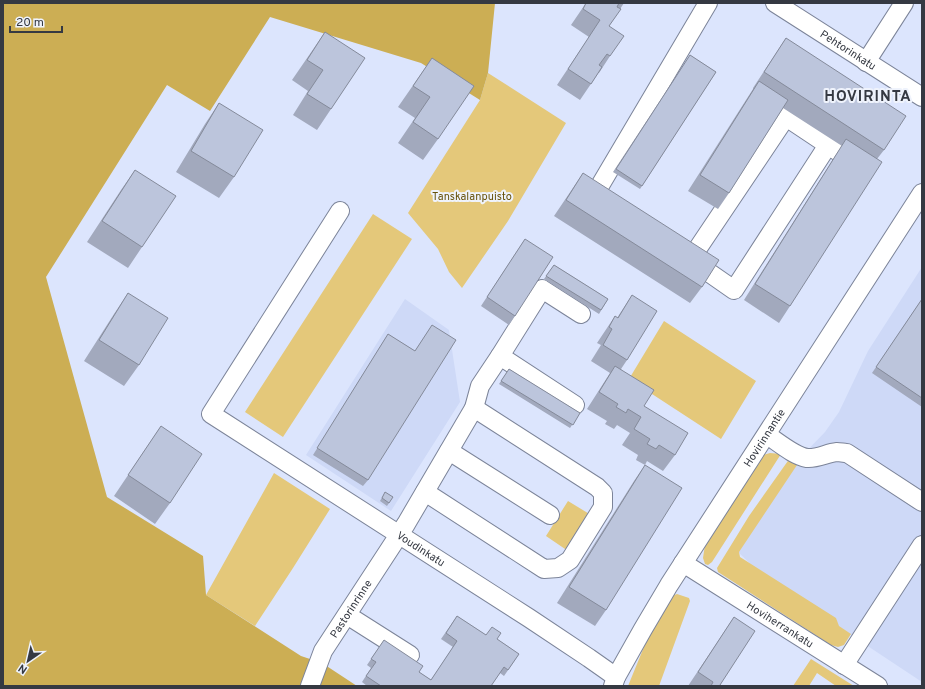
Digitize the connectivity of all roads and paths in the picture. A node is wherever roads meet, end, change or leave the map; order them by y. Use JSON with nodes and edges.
{"nodes":[{"id":1,"x":708,"y":3,"type":"edge"},
{"id":2,"x":775,"y":3,"type":"edge"},
{"id":3,"x":904,"y":3,"type":"edge"},
{"id":4,"x":866,"y":62,"type":"junction"},
{"id":5,"x":922,"y":97,"type":"edge"},
{"id":6,"x":762,"y":101,"type":"edge"},
{"id":7,"x":786,"y":117,"type":"junction"},
{"id":8,"x":828,"y":146,"type":"junction"},
{"id":9,"x":852,"y":161,"type":"edge"},
{"id":10,"x":921,"y":198,"type":"edge"},
{"id":11,"x":340,"y":211,"type":"dead end"},
{"id":12,"x":620,"y":212,"type":"edge"},
{"id":13,"x":581,"y":314,"type":"dead end"},
{"id":14,"x":500,"y":356,"type":"junction"},
{"id":15,"x":575,"y":405,"type":"dead end"},
{"id":16,"x":474,"y":408,"type":"junction"},
{"id":17,"x":767,"y":435,"type":"junction"},
{"id":18,"x":449,"y":451,"type":"junction"},
{"id":19,"x":424,"y":492,"type":"junction"},
{"id":20,"x":922,"y":502,"type":"edge"},
{"id":21,"x":550,"y":516,"type":"dead end"},
{"id":22,"x":399,"y":534,"type":"junction"},
{"id":23,"x":922,"y":545,"type":"edge"},
{"id":24,"x":683,"y":563,"type":"junction"},
{"id":25,"x":347,"y":615,"type":"junction"},
{"id":26,"x":410,"y":655,"type":"edge"},
{"id":27,"x":844,"y":665,"type":"junction"},
{"id":28,"x":614,"y":682,"type":"edge"},
{"id":29,"x":310,"y":686,"type":"edge"},
{"id":30,"x":878,"y":686,"type":"edge"}],
"edges":[{"from":1,"to":12,"type":"street"},
{"from":2,"to":4,"type":"street","name":"Pehtorinkatu"},
{"from":3,"to":4,"type":"street"},
{"from":4,"to":5,"type":"street","name":"Pehtorinkatu"},
{"from":6,"to":7,"type":"street"},
{"from":7,"to":8,"type":"street"},
{"from":7,"to":8,"type":"street"},
{"from":8,"to":9,"type":"street"},
{"from":10,"to":17,"type":"street","name":"Hovirinnantie"},
{"from":11,"to":22,"type":"street","name":"Voudinkatu"},
{"from":13,"to":14,"type":"street","name":"Pastorinrinne"},
{"from":14,"to":15,"type":"street"},
{"from":14,"to":16,"type":"street","name":"Pastorinrinne"},
{"from":16,"to":18,"type":"street","name":"Pastorinrinne"},
{"from":16,"to":19,"type":"street"},
{"from":17,"to":20,"type":"street"},
{"from":17,"to":24,"type":"street","name":"Hovirinnantie"},
{"from":18,"to":19,"type":"street","name":"Pastorinrinne"},
{"from":18,"to":21,"type":"street"},
{"from":19,"to":22,"type":"street","name":"Pastorinrinne"},
{"from":22,"to":25,"type":"street","name":"Pastorinrinne"},
{"from":22,"to":28,"type":"street","name":"Voudinkatu"},
{"from":23,"to":27,"type":"street"},
{"from":24,"to":27,"type":"street","name":"Hoviherrankatu"},
{"from":24,"to":28,"type":"street","name":"Hovirinnantie"},
{"from":25,"to":26,"type":"street"},
{"from":25,"to":29,"type":"street","name":"Pastorinrinne"},
{"from":27,"to":30,"type":"street","name":"Hoviherrankatu"}]}
